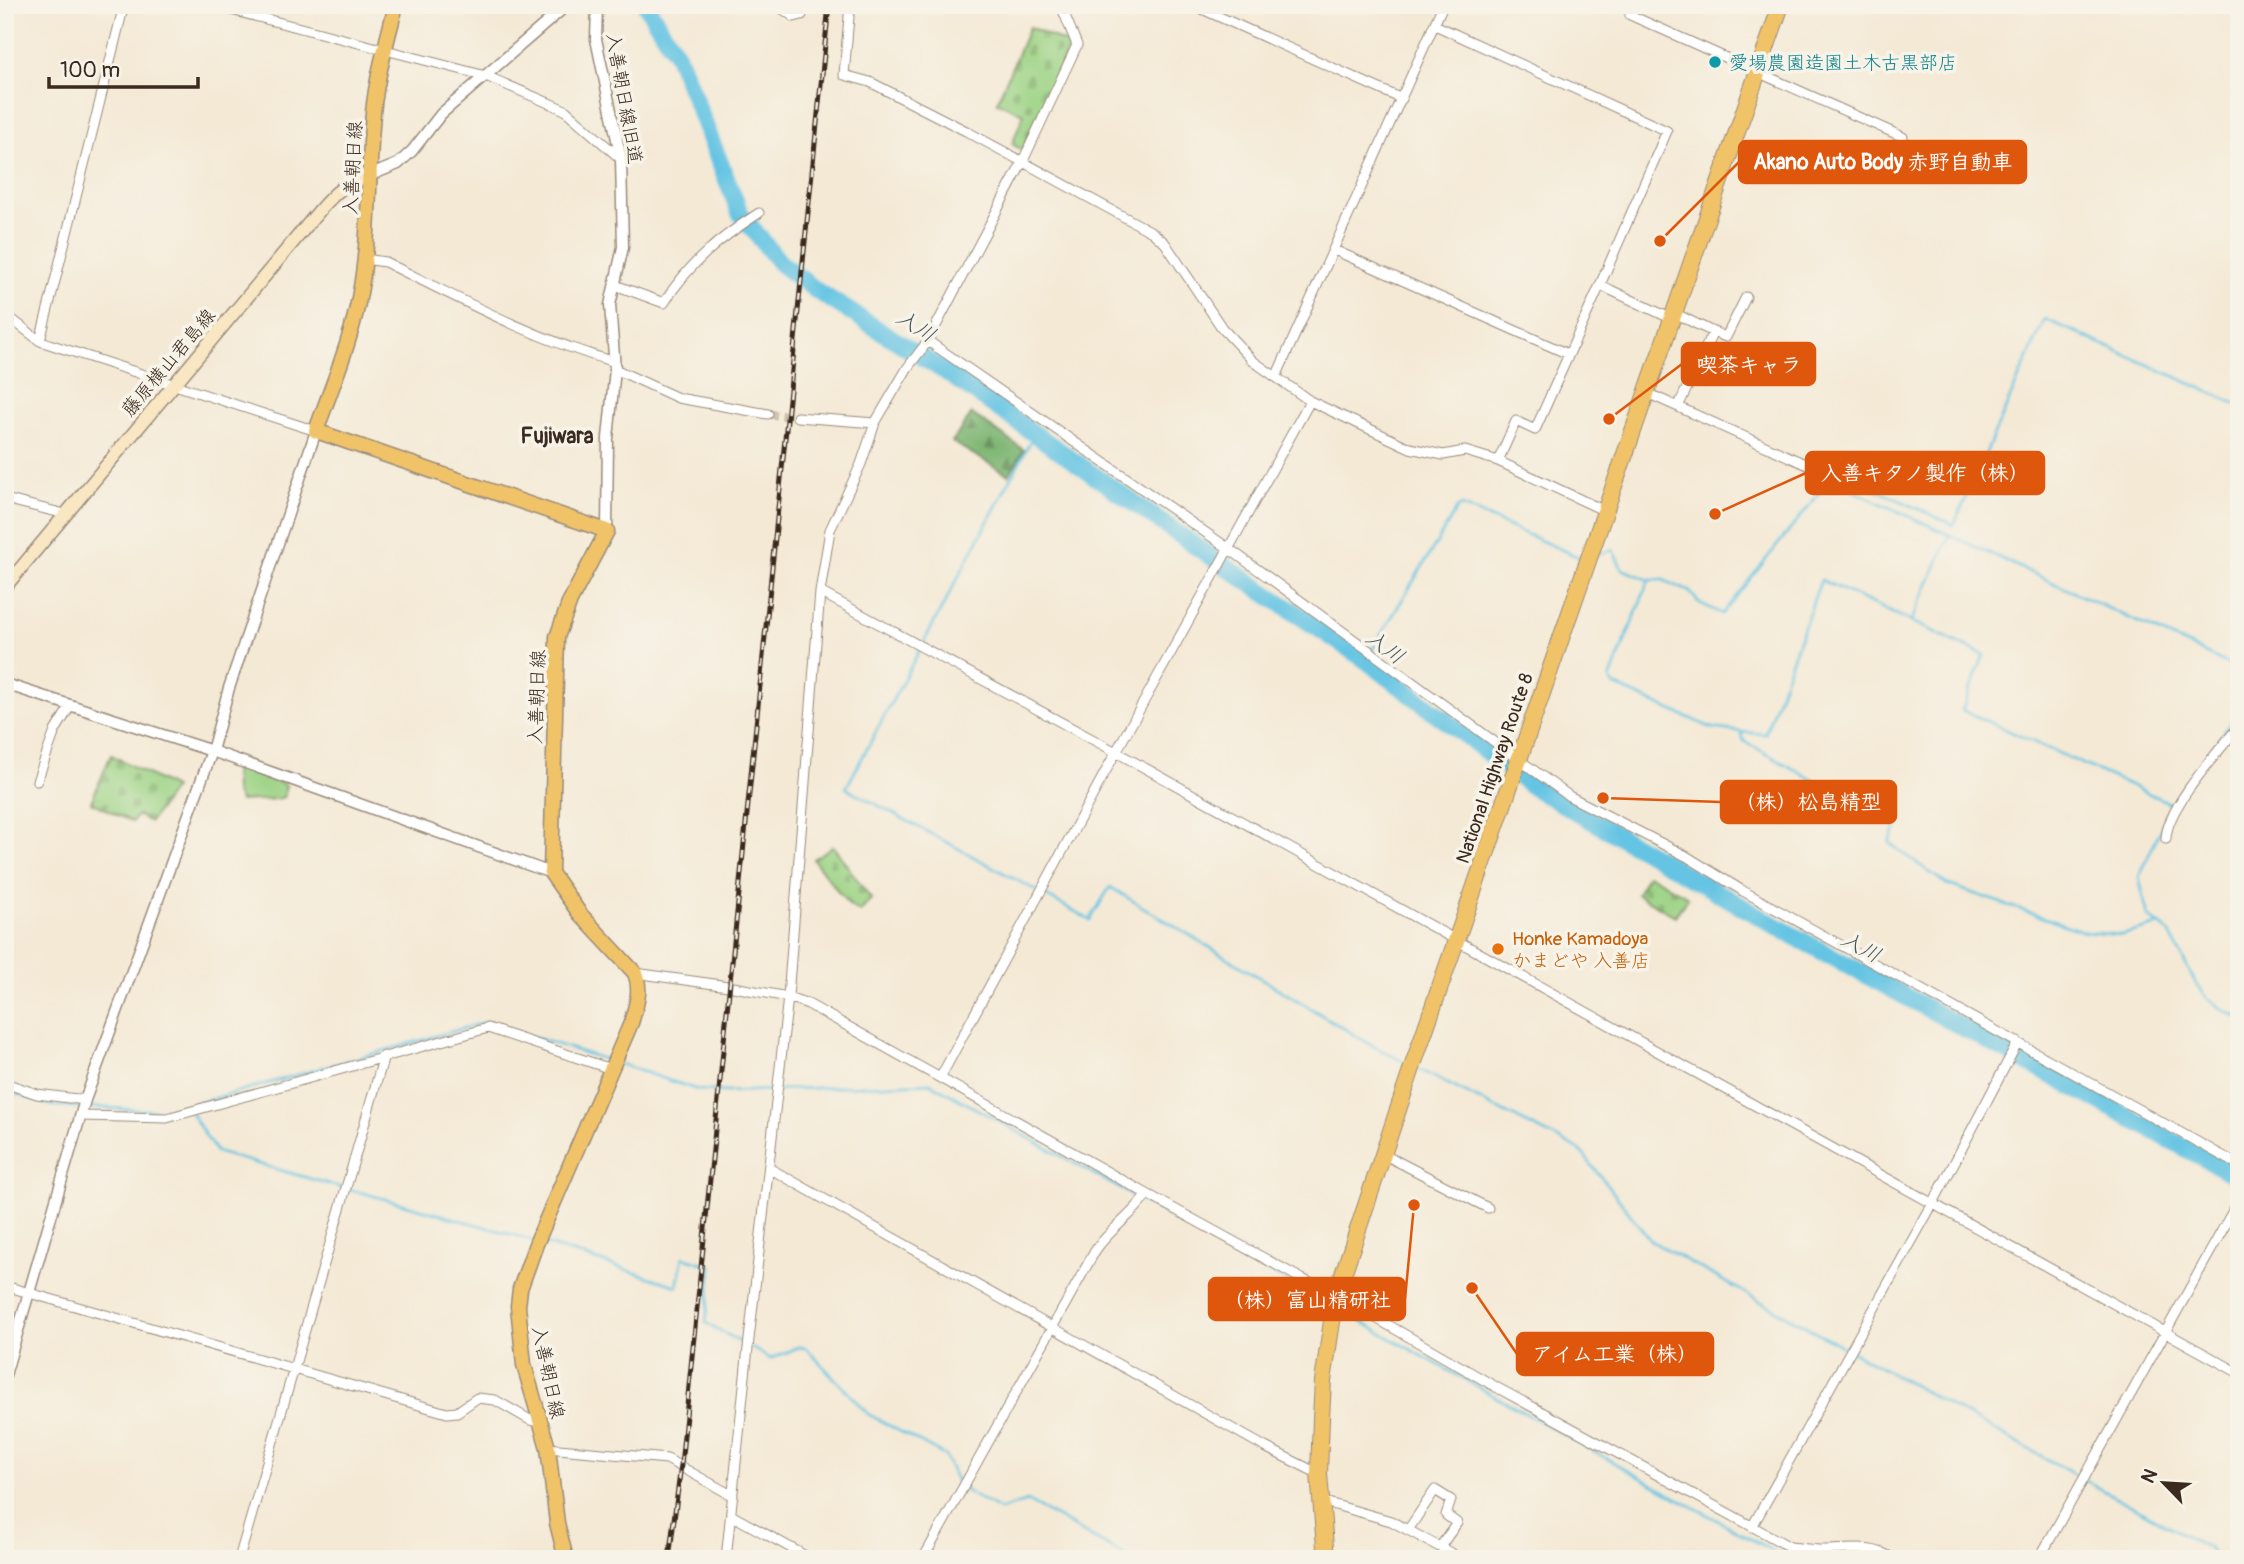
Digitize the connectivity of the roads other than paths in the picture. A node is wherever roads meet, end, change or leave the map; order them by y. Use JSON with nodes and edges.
{"nodes":[{"id":1,"x":124,"y":5,"type":"edge"},
{"id":2,"x":212,"y":5,"type":"edge"},
{"id":3,"x":396,"y":5,"type":"edge"},
{"id":4,"x":567,"y":5,"type":"edge"},
{"id":5,"x":597,"y":5,"type":"edge"},
{"id":6,"x":777,"y":5,"type":"edge"},
{"id":7,"x":804,"y":5,"type":"edge"},
{"id":8,"x":850,"y":5,"type":"edge"},
{"id":9,"x":1068,"y":5,"type":"edge"},
{"id":10,"x":1193,"y":5,"type":"edge"},
{"id":11,"x":1443,"y":5,"type":"edge"},
{"id":12,"x":1634,"y":5,"type":"edge"},
{"id":13,"x":1781,"y":5,"type":"edge"},
{"id":14,"x":1435,"y":25,"type":"junction"},
{"id":15,"x":385,"y":50,"type":"junction"},
{"id":16,"x":1757,"y":72,"type":"junction"},
{"id":17,"x":486,"y":76,"type":"junction"},
{"id":18,"x":1402,"y":99,"type":"junction"},
{"id":19,"x":1903,"y":137,"type":"dead end"},
{"id":20,"x":621,"y":159,"type":"junction"},
{"id":21,"x":1022,"y":163,"type":"junction"},
{"id":22,"x":371,"y":175,"type":"junction"},
{"id":23,"x":759,"y":213,"type":"dead end"},
{"id":24,"x":1334,"y":250,"type":"junction"},
{"id":25,"x":365,"y":259,"type":"junction"},
{"id":26,"x":615,"y":285,"type":"junction"},
{"id":27,"x":1600,"y":285,"type":"junction"},
{"id":28,"x":1746,"y":297,"type":"dead end"},
{"id":29,"x":5,"y":314,"type":"edge"},
{"id":30,"x":1673,"y":316,"type":"junction"},
{"id":31,"x":1713,"y":332,"type":"junction"},
{"id":32,"x":40,"y":341,"type":"junction"},
{"id":33,"x":928,"y":341,"type":"junction"},
{"id":34,"x":1568,"y":354,"type":"junction"},
{"id":35,"x":615,"y":366,"type":"junction"},
{"id":36,"x":1276,"y":377,"type":"junction"},
{"id":37,"x":173,"y":386,"type":"junction"},
{"id":38,"x":1647,"y":393,"type":"junction"},
{"id":39,"x":1310,"y":401,"type":"junction"},
{"id":40,"x":1678,"y":407,"type":"junction"},
{"id":41,"x":768,"y":414,"type":"tunnel mouth"},
{"id":42,"x":797,"y":417,"type":"tunnel mouth"},
{"id":43,"x":875,"y":423,"type":"junction"},
{"id":44,"x":316,"y":430,"type":"junction"},
{"id":45,"x":1498,"y":461,"type":"junction"},
{"id":46,"x":1823,"y":472,"type":"dead end"},
{"id":47,"x":5,"y":499,"type":"edge"},
{"id":48,"x":1605,"y":511,"type":"junction"},
{"id":49,"x":65,"y":514,"type":"junction"},
{"id":50,"x":607,"y":531,"type":"junction"},
{"id":51,"x":1228,"y":548,"type":"junction"},
{"id":52,"x":5,"y":587,"type":"edge"},
{"id":53,"x":820,"y":592,"type":"junction"},
{"id":54,"x":5,"y":684,"type":"edge"},
{"id":55,"x":71,"y":705,"type":"junction"},
{"id":56,"x":2239,"y":726,"type":"edge"},
{"id":57,"x":212,"y":751,"type":"junction"},
{"id":58,"x":1116,"y":752,"type":"junction"},
{"id":59,"x":1519,"y":759,"type":"junction"},
{"id":60,"x":37,"y":781,"type":"dead end"},
{"id":61,"x":2166,"y":839,"type":"dead end"},
{"id":62,"x":551,"y":873,"type":"junction"},
{"id":63,"x":1456,"y":942,"type":"junction"},
{"id":64,"x":635,"y":973,"type":"junction"},
{"id":65,"x":788,"y":997,"type":"junction"},
{"id":66,"x":2017,"y":1044,"type":"junction"},
{"id":67,"x":384,"y":1056,"type":"junction"},
{"id":68,"x":611,"y":1069,"type":"junction"},
{"id":69,"x":940,"y":1078,"type":"junction"},
{"id":70,"x":5,"y":1083,"type":"edge"},
{"id":71,"x":85,"y":1100,"type":"junction"},
{"id":72,"x":81,"y":1116,"type":"junction"},
{"id":73,"x":1383,"y":1154,"type":"junction"},
{"id":74,"x":2239,"y":1165,"type":"edge"},
{"id":75,"x":769,"y":1168,"type":"junction"},
{"id":76,"x":1147,"y":1194,"type":"junction"},
{"id":77,"x":2239,"y":1200,"type":"edge"},
{"id":78,"x":1932,"y":1205,"type":"junction"},
{"id":79,"x":1488,"y":1208,"type":"dead end"},
{"id":80,"x":5,"y":1286,"type":"edge"},
{"id":81,"x":29,"y":1292,"type":"junction"},
{"id":82,"x":1336,"y":1295,"type":"junction"},
{"id":83,"x":1051,"y":1326,"type":"junction"},
{"id":84,"x":2164,"y":1332,"type":"junction"},
{"id":85,"x":294,"y":1369,"type":"junction"},
{"id":86,"x":2239,"y":1373,"type":"edge"},
{"id":87,"x":5,"y":1375,"type":"edge"},
{"id":88,"x":540,"y":1422,"type":"junction"},
{"id":89,"x":548,"y":1448,"type":"junction"},
{"id":90,"x":1319,"y":1474,"type":"junction"},
{"id":91,"x":733,"y":1496,"type":"junction"},
{"id":92,"x":1321,"y":1501,"type":"junction"},
{"id":93,"x":731,"y":1515,"type":"junction"},
{"id":94,"x":1752,"y":1527,"type":"junction"},
{"id":95,"x":1408,"y":1530,"type":"junction"},
{"id":96,"x":1440,"y":1547,"type":"junction"},
{"id":97,"x":239,"y":1559,"type":"edge"},
{"id":98,"x":566,"y":1559,"type":"edge"},
{"id":99,"x":726,"y":1559,"type":"edge"},
{"id":100,"x":811,"y":1559,"type":"edge"},
{"id":101,"x":923,"y":1559,"type":"edge"},
{"id":102,"x":1326,"y":1559,"type":"edge"},
{"id":103,"x":1462,"y":1559,"type":"edge"},
{"id":104,"x":1893,"y":1559,"type":"edge"},
{"id":105,"x":2039,"y":1559,"type":"edge"}],
"edges":[{"from":1,"to":32,"type":"street"},
{"from":2,"to":15,"type":"street"},
{"from":3,"to":15,"type":"main road","name":"入善朝日線"},
{"from":4,"to":17,"type":"street"},
{"from":5,"to":20,"type":"street","name":"入善朝日線旧道"},
{"from":6,"to":7,"type":"street"},
{"from":8,"to":21,"type":"street"},
{"from":9,"to":21,"type":"street"},
{"from":10,"to":18,"type":"street"},
{"from":11,"to":14,"type":"street"},
{"from":12,"to":16,"type":"street"},
{"from":13,"to":16,"type":"highway","name":"National Highway Route 8"},
{"from":14,"to":18,"type":"street"},
{"from":14,"to":27,"type":"street"},
{"from":15,"to":17,"type":"street"},
{"from":15,"to":22,"type":"main road","name":"入善朝日線"},
{"from":16,"to":19,"type":"street"},
{"from":16,"to":30,"type":"highway","name":"National Highway Route 8"},
{"from":17,"to":20,"type":"street"},
{"from":17,"to":22,"type":"street"},
{"from":18,"to":24,"type":"street"},
{"from":20,"to":26,"type":"street","name":"入善朝日線旧道"},
{"from":21,"to":33,"type":"street"},
{"from":21,"to":36,"type":"street"},
{"from":22,"to":25,"type":"main road","name":"入善朝日線"},
{"from":22,"to":37,"type":"main road","name":"藤原横山君島線"},
{"from":23,"to":26,"type":"street"},
{"from":24,"to":34,"type":"street"},
{"from":24,"to":36,"type":"street"},
{"from":25,"to":35,"type":"street"},
{"from":25,"to":44,"type":"main road","name":"入善朝日線"},
{"from":26,"to":35,"type":"street","name":"入善朝日線旧道"},
{"from":27,"to":30,"type":"street"},
{"from":27,"to":34,"type":"street"},
{"from":28,"to":31,"type":"street"},
{"from":29,"to":32,"type":"street"},
{"from":30,"to":31,"type":"street"},
{"from":30,"to":38,"type":"highway","name":"National Highway Route 8"},
{"from":31,"to":40,"type":"street"},
{"from":32,"to":37,"type":"street"},
{"from":33,"to":43,"type":"street"},
{"from":33,"to":51,"type":"street"},
{"from":34,"to":45,"type":"street"},
{"from":35,"to":41,"type":"street"},
{"from":35,"to":50,"type":"street","name":"入善朝日線旧道"},
{"from":36,"to":39,"type":"street"},
{"from":37,"to":44,"type":"street"},
{"from":37,"to":49,"type":"main road","name":"藤原横山君島線"},
{"from":38,"to":40,"type":"street"},
{"from":38,"to":48,"type":"highway","name":"National Highway Route 8"},
{"from":39,"to":45,"type":"street"},
{"from":39,"to":51,"type":"street"},
{"from":40,"to":46,"type":"street"},
{"from":42,"to":43,"type":"street"},
{"from":43,"to":53,"type":"street"},
{"from":44,"to":50,"type":"main road"},
{"from":44,"to":57,"type":"street"},
{"from":45,"to":48,"type":"street"},
{"from":47,"to":49,"type":"street"},
{"from":48,"to":59,"type":"highway","name":"National Highway Route 8"},
{"from":49,"to":52,"type":"main road","name":"藤原横山君島線"},
{"from":50,"to":62,"type":"main road","name":"入善朝日線"},
{"from":51,"to":58,"type":"street"},
{"from":51,"to":59,"type":"street"},
{"from":53,"to":58,"type":"street"},
{"from":53,"to":65,"type":"street"},
{"from":54,"to":55,"type":"street"},
{"from":55,"to":57,"type":"street"},
{"from":55,"to":60,"type":"street"},
{"from":56,"to":61,"type":"street"},
{"from":57,"to":62,"type":"street"},
{"from":57,"to":71,"type":"street"},
{"from":58,"to":63,"type":"street"},
{"from":58,"to":69,"type":"street"},
{"from":59,"to":63,"type":"highway","name":"National Highway Route 8"},
{"from":59,"to":66,"type":"street"},
{"from":62,"to":64,"type":"main road"},
{"from":63,"to":73,"type":"highway","name":"National Highway Route 8"},
{"from":63,"to":78,"type":"street"},
{"from":64,"to":65,"type":"street"},
{"from":64,"to":68,"type":"main road","name":"入善朝日線"},
{"from":65,"to":69,"type":"street"},
{"from":65,"to":75,"type":"street"},
{"from":66,"to":74,"type":"street"},
{"from":66,"to":78,"type":"street"},
{"from":67,"to":68,"type":"street"},
{"from":67,"to":72,"type":"street"},
{"from":67,"to":85,"type":"street"},
{"from":68,"to":88,"type":"main road","name":"入善朝日線"},
{"from":69,"to":76,"type":"street"},
{"from":70,"to":71,"type":"street"},
{"from":71,"to":72,"type":"street"},
{"from":72,"to":81,"type":"street"},
{"from":73,"to":79,"type":"street"},
{"from":73,"to":82,"type":"highway","name":"National Highway Route 8"},
{"from":75,"to":83,"type":"street"},
{"from":75,"to":91,"type":"street"},
{"from":76,"to":82,"type":"street"},
{"from":76,"to":83,"type":"street"},
{"from":77,"to":84,"type":"street"},
{"from":78,"to":84,"type":"street"},
{"from":78,"to":94,"type":"street"},
{"from":80,"to":81,"type":"street"},
{"from":81,"to":85,"type":"street"},
{"from":81,"to":87,"type":"street"},
{"from":82,"to":90,"type":"highway","name":"National Highway Route 8"},
{"from":82,"to":94,"type":"street"},
{"from":83,"to":90,"type":"street"},
{"from":83,"to":101,"type":"street"},
{"from":84,"to":86,"type":"street"},
{"from":84,"to":105,"type":"street"},
{"from":85,"to":88,"type":"street"},
{"from":85,"to":97,"type":"street"},
{"from":88,"to":89,"type":"main road","name":"入善朝日線"},
{"from":89,"to":91,"type":"street"},
{"from":89,"to":98,"type":"main road","name":"入善朝日線"},
{"from":90,"to":92,"type":"highway","name":"National Highway Route 8"},
{"from":91,"to":93,"type":"street"},
{"from":92,"to":95,"type":"street"},
{"from":92,"to":102,"type":"highway","name":"National Highway Route 8"},
{"from":93,"to":99,"type":"street"},
{"from":93,"to":100,"type":"street"},
{"from":94,"to":104,"type":"street"},
{"from":95,"to":96,"type":"street"},
{"from":95,"to":96,"type":"street"},
{"from":96,"to":103,"type":"street"}]}
